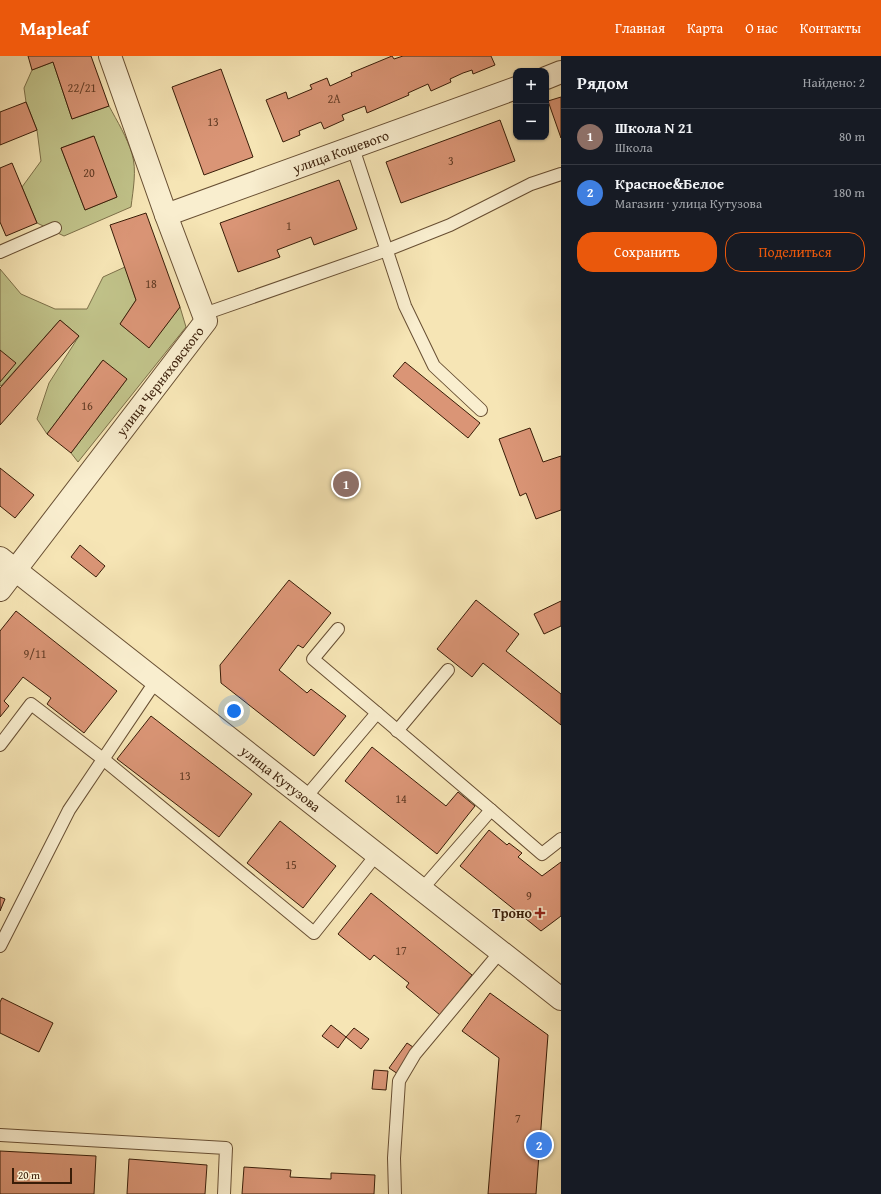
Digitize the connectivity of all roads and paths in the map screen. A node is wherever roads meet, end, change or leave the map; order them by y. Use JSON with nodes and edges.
{"nodes":[{"id":1,"x":110,"y":56,"type":"edge"},
{"id":2,"x":561,"y":72,"type":"edge"},
{"id":3,"x":549,"y":77,"type":"edge"},
{"id":4,"x":513,"y":89,"type":"edge"},
{"id":5,"x":353,"y":148,"type":"junction"},
{"id":6,"x":561,"y":174,"type":"edge"},
{"id":7,"x":166,"y":215,"type":"junction"},
{"id":8,"x":55,"y":228,"type":"dead end"},
{"id":9,"x":387,"y":250,"type":"junction"},
{"id":10,"x":0,"y":252,"type":"edge"},
{"id":11,"x":204,"y":314,"type":"junction"},
{"id":12,"x":481,"y":410,"type":"dead end"},
{"id":13,"x":8,"y":564,"type":"edge"},
{"id":14,"x":0,"y":590,"type":"edge"},
{"id":15,"x":338,"y":630,"type":"dead end"},
{"id":16,"x":448,"y":670,"type":"dead end"},
{"id":17,"x":157,"y":682,"type":"junction"},
{"id":18,"x":377,"y":713,"type":"junction"},
{"id":19,"x":397,"y":731,"type":"junction"},
{"id":20,"x":0,"y":745,"type":"edge"},
{"id":21,"x":103,"y":759,"type":"junction"},
{"id":22,"x":305,"y":798,"type":"junction"},
{"id":23,"x":491,"y":810,"type":"junction"},
{"id":24,"x":561,"y":839,"type":"edge"},
{"id":25,"x":377,"y":854,"type":"junction"},
{"id":26,"x":422,"y":889,"type":"junction"},
{"id":27,"x":0,"y":946,"type":"edge"},
{"id":28,"x":501,"y":951,"type":"junction"},
{"id":29,"x":561,"y":999,"type":"edge"},
{"id":30,"x":0,"y":1135,"type":"edge"},
{"id":31,"x":224,"y":1194,"type":"edge"},
{"id":32,"x":395,"y":1194,"type":"edge"}],
"edges":[{"from":1,"to":7,"type":"street","name":"улица Черняховского"},
{"from":2,"to":3,"type":"street"},
{"from":4,"to":5,"type":"street","name":"улица Кошевого"},
{"from":5,"to":7,"type":"street","name":"улица Кошевого"},
{"from":5,"to":9,"type":"lane"},
{"from":6,"to":9,"type":"lane"},
{"from":7,"to":11,"type":"street","name":"улица Черняховского"},
{"from":8,"to":10,"type":"lane"},
{"from":9,"to":11,"type":"lane"},
{"from":9,"to":12,"type":"lane"},
{"from":11,"to":13,"type":"street","name":"улица Черняховского"},
{"from":13,"to":14,"type":"street","name":"улица Черняховского"},
{"from":13,"to":17,"type":"street","name":"улица Кутузова"},
{"from":15,"to":18,"type":"lane"},
{"from":16,"to":19,"type":"lane"},
{"from":17,"to":21,"type":"lane"},
{"from":17,"to":22,"type":"street","name":"улица Кутузова"},
{"from":18,"to":19,"type":"lane"},
{"from":18,"to":22,"type":"lane"},
{"from":19,"to":23,"type":"lane"},
{"from":20,"to":21,"type":"lane"},
{"from":21,"to":25,"type":"lane"},
{"from":21,"to":27,"type":"lane"},
{"from":22,"to":25,"type":"street","name":"улица Кутузова"},
{"from":23,"to":24,"type":"lane"},
{"from":23,"to":26,"type":"lane"},
{"from":25,"to":26,"type":"street","name":"улица Кутузова"},
{"from":26,"to":28,"type":"street","name":"улица Кутузова"},
{"from":28,"to":29,"type":"street","name":"улица Кутузова"},
{"from":28,"to":32,"type":"lane"},
{"from":30,"to":31,"type":"lane"}]}
